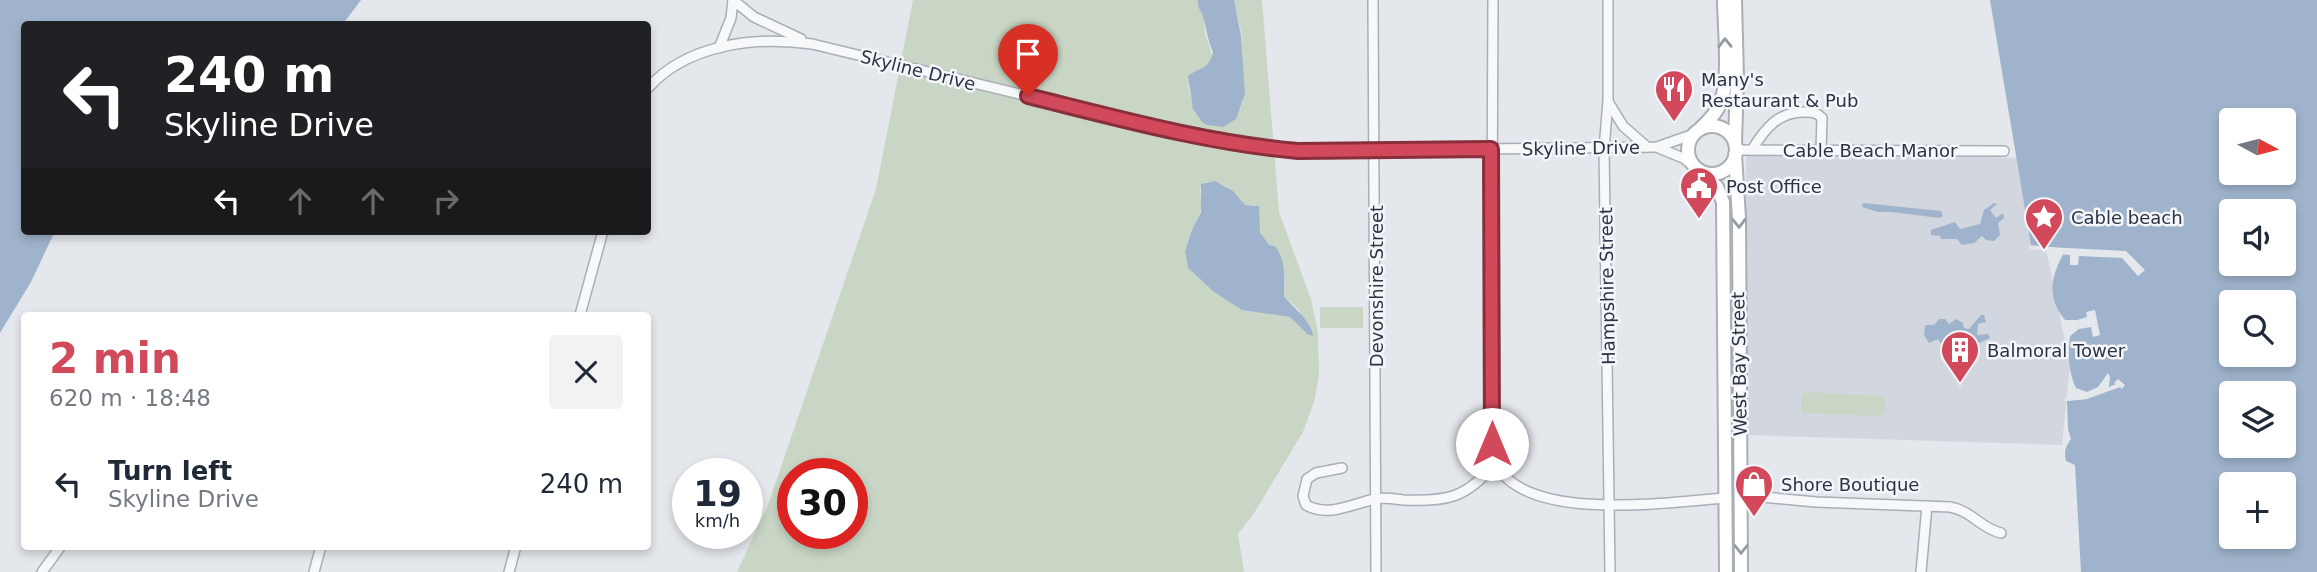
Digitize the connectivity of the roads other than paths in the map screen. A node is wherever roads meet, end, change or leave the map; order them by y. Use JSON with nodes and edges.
{"nodes":[{"id":1,"x":733,"y":0,"type":"edge"},
{"id":2,"x":1373,"y":0,"type":"edge"},
{"id":3,"x":1493,"y":0,"type":"edge"},
{"id":4,"x":1608,"y":0,"type":"edge"},
{"id":5,"x":1724,"y":0,"type":"edge"},
{"id":6,"x":1735,"y":0,"type":"edge"},
{"id":7,"x":811,"y":44,"type":"junction"},
{"id":8,"x":719,"y":48,"type":"junction"},
{"id":9,"x":651,"y":85,"type":"edge"},
{"id":10,"x":1608,"y":101,"type":"junction"},
{"id":11,"x":1698,"y":131,"type":"junction"},
{"id":12,"x":1652,"y":147,"type":"junction"},
{"id":13,"x":1491,"y":149,"type":"junction"},
{"id":14,"x":1604,"y":149,"type":"junction"},
{"id":15,"x":1375,"y":150,"type":"junction"},
{"id":16,"x":1735,"y":150,"type":"junction"},
{"id":17,"x":1752,"y":150,"type":"junction"},
{"id":18,"x":1821,"y":150,"type":"junction"},
{"id":19,"x":2004,"y":151,"type":"dead end"},
{"id":20,"x":1698,"y":169,"type":"junction"},
{"id":21,"x":602,"y":235,"type":"edge"},
{"id":22,"x":581,"y":312,"type":"edge"},
{"id":23,"x":1495,"y":464,"type":"junction"},
{"id":24,"x":1342,"y":468,"type":"dead end"},
{"id":25,"x":1741,"y":495,"type":"junction"},
{"id":26,"x":1376,"y":498,"type":"junction"},
{"id":27,"x":1725,"y":498,"type":"junction"},
{"id":28,"x":1927,"y":506,"type":"junction"},
{"id":29,"x":1611,"y":507,"type":"junction"},
{"id":30,"x":2001,"y":533,"type":"dead end"},
{"id":31,"x":58,"y":550,"type":"edge"},
{"id":32,"x":318,"y":550,"type":"edge"},
{"id":33,"x":515,"y":550,"type":"edge"},
{"id":34,"x":42,"y":572,"type":"edge"},
{"id":35,"x":314,"y":572,"type":"edge"},
{"id":36,"x":509,"y":572,"type":"edge"},
{"id":37,"x":1376,"y":572,"type":"edge"},
{"id":38,"x":1610,"y":572,"type":"edge"},
{"id":39,"x":1726,"y":572,"type":"edge"},
{"id":40,"x":1741,"y":572,"type":"edge"},
{"id":41,"x":1921,"y":572,"type":"edge"}],
"edges":[{"from":1,"to":7,"type":"street"},
{"from":1,"to":8,"type":"street"},
{"from":2,"to":15,"type":"street","name":"Devonshire Street"},
{"from":3,"to":13,"type":"street"},
{"from":4,"to":10,"type":"street","name":"Hampshire Street"},
{"from":11,"to":5,"type":"main road","one_way":true},
{"from":6,"to":16,"type":"main road","name":"West Bay Street"},
{"from":7,"to":8,"type":"street","name":"Skyline Drive"},
{"from":7,"to":15,"type":"street","name":"Skyline Drive"},
{"from":8,"to":9,"type":"street","name":"Skyline Drive"},
{"from":10,"to":12,"type":"street"},
{"from":10,"to":14,"type":"street","name":"Hampshire Street"},
{"from":11,"to":12,"type":"street","name":"Skyline Drive"},
{"from":11,"to":16,"type":"main road"},
{"from":11,"to":20,"type":"main road"},
{"from":12,"to":14,"type":"street","name":"Skyline Drive"},
{"from":12,"to":20,"type":"street","name":"Skyline Drive"},
{"from":13,"to":14,"type":"street","name":"Skyline Drive"},
{"from":13,"to":15,"type":"street","name":"Skyline Drive"},
{"from":13,"to":23,"type":"street"},
{"from":14,"to":29,"type":"street","name":"Hampshire Street"},
{"from":15,"to":26,"type":"street","name":"Devonshire Street"},
{"from":16,"to":17,"type":"street","name":"Cable Beach Manor"},
{"from":16,"to":20,"type":"main road"},
{"from":16,"to":25,"type":"main road","name":"West Bay Street","one_way":true},
{"from":17,"to":18,"type":"street","name":"Cable Beach Manor"},
{"from":17,"to":18,"type":"street"},
{"from":18,"to":19,"type":"street","name":"Cable Beach Manor"},
{"from":20,"to":27,"type":"main road","name":"West Bay Street"},
{"from":21,"to":22,"type":"street"},
{"from":23,"to":26,"type":"street"},
{"from":23,"to":29,"type":"street"},
{"from":24,"to":26,"type":"street"},
{"from":25,"to":28,"type":"street"},
{"from":25,"to":40,"type":"main road","name":"West Bay Street","one_way":true},
{"from":26,"to":37,"type":"street","name":"Devonshire Street"},
{"from":27,"to":29,"type":"street"},
{"from":27,"to":39,"type":"main road","name":"West Bay Street"},
{"from":28,"to":30,"type":"street"},
{"from":28,"to":41,"type":"street"},
{"from":29,"to":38,"type":"street","name":"Hampshire Street"},
{"from":31,"to":34,"type":"street"},
{"from":32,"to":35,"type":"street"},
{"from":33,"to":36,"type":"street"}]}
